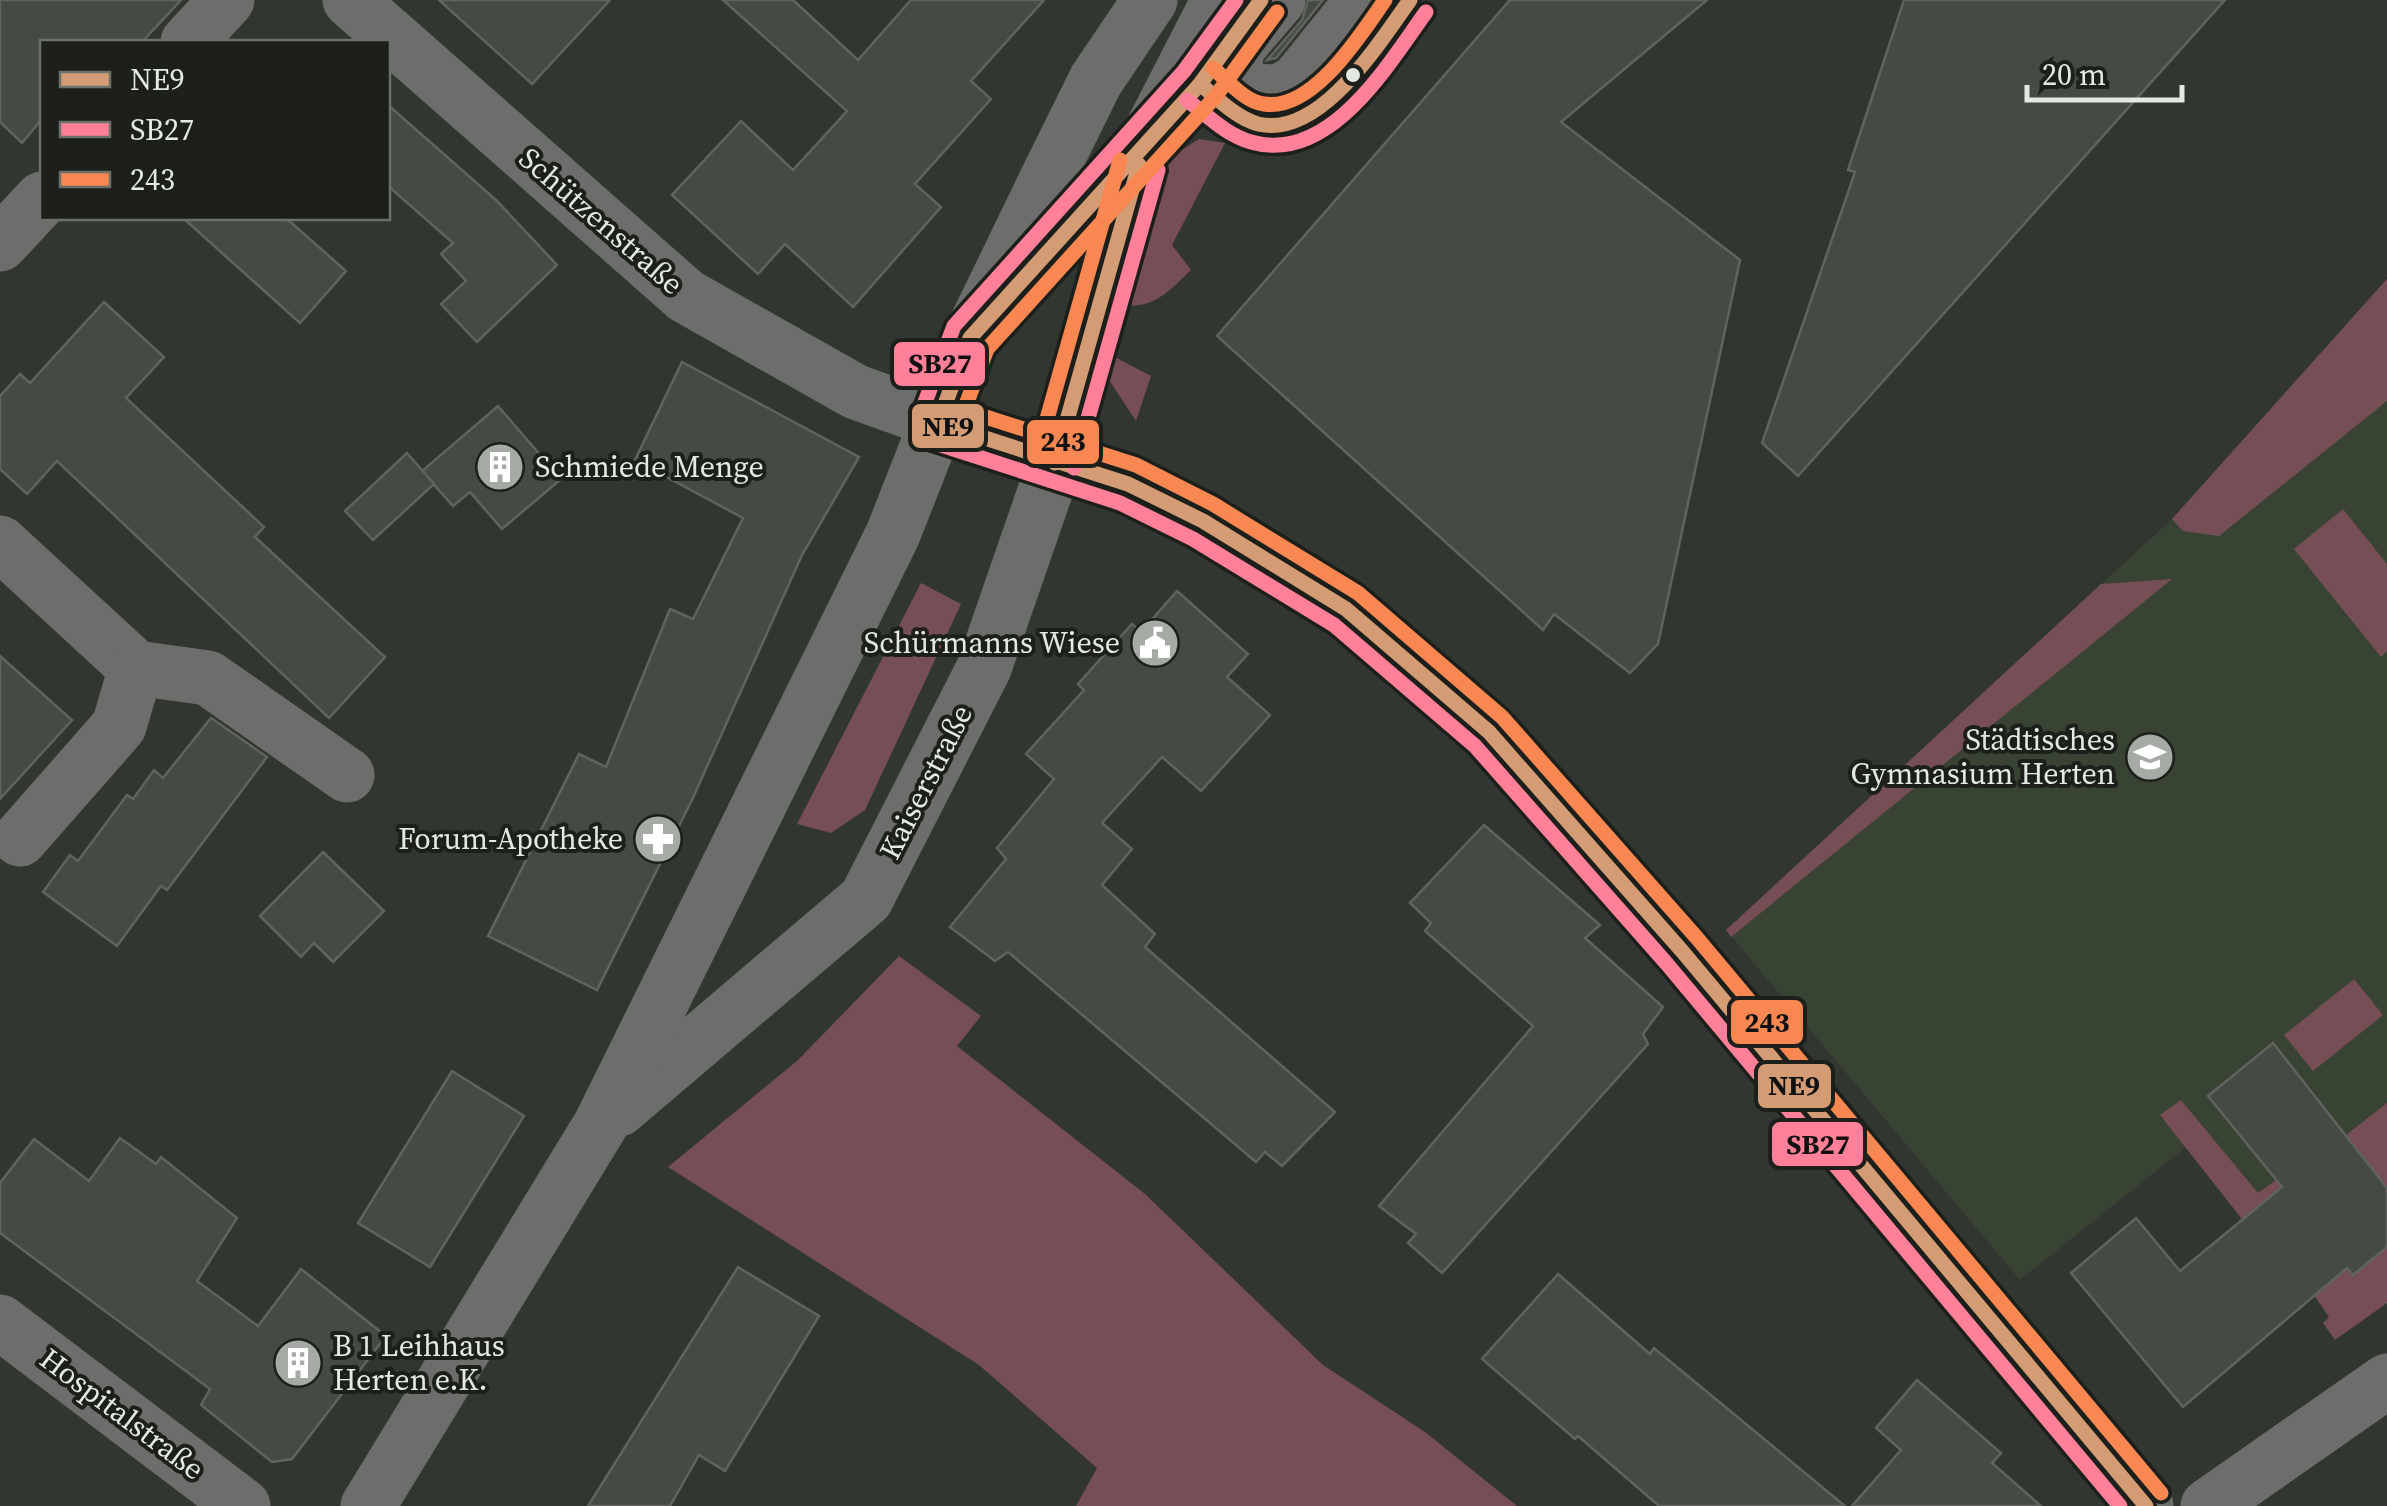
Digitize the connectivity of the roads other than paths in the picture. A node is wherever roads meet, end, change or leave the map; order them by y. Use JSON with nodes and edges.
{"nodes":[{"id":1,"x":227,"y":0,"type":"edge"},
{"id":2,"x":350,"y":0,"type":"edge"},
{"id":3,"x":1150,"y":0,"type":"edge"},
{"id":4,"x":1219,"y":0,"type":"edge"},
{"id":5,"x":1278,"y":0,"type":"edge"},
{"id":6,"x":1363,"y":0,"type":"edge"},
{"id":7,"x":190,"y":40,"type":"edge"},
{"id":8,"x":40,"y":201,"type":"edge"},
{"id":9,"x":0,"y":244,"type":"edge"},
{"id":10,"x":938,"y":423,"type":"junction"},
{"id":11,"x":1055,"y":464,"type":"junction"},
{"id":12,"x":0,"y":543,"type":"edge"},
{"id":13,"x":136,"y":668,"type":"junction"},
{"id":14,"x":347,"y":775,"type":"dead end"},
{"id":15,"x":20,"y":839,"type":"dead end"},
{"id":16,"x":601,"y":1124,"type":"junction"},
{"id":17,"x":0,"y":1322,"type":"edge"},
{"id":18,"x":2387,"y":1381,"type":"edge"},
{"id":19,"x":243,"y":1506,"type":"edge"},
{"id":20,"x":368,"y":1506,"type":"edge"},
{"id":21,"x":2146,"y":1506,"type":"edge"},
{"id":22,"x":2208,"y":1506,"type":"edge"}],
"edges":[{"from":1,"to":7,"type":"street"},
{"from":2,"to":10,"type":"main road","name":"Schützenstraße"},
{"from":3,"to":10,"type":"main road","name":"Kaiserstraße"},
{"from":4,"to":11,"type":"main road","name":"Kaiserstraße"},
{"from":5,"to":6,"type":"street"},
{"from":8,"to":9,"type":"street"},
{"from":10,"to":11,"type":"main road","name":"Schützenstraße"},
{"from":10,"to":16,"type":"main road","name":"Kaiserstraße"},
{"from":11,"to":16,"type":"main road","name":"Kaiserstraße"},
{"from":11,"to":21,"type":"main road","name":"Schützenstraße"},
{"from":12,"to":13,"type":"street"},
{"from":13,"to":14,"type":"street"},
{"from":13,"to":15,"type":"street"},
{"from":16,"to":20,"type":"main road","name":"Kaiserstraße"},
{"from":17,"to":19,"type":"street","name":"Hospitalstraße"},
{"from":18,"to":22,"type":"street"}]}
